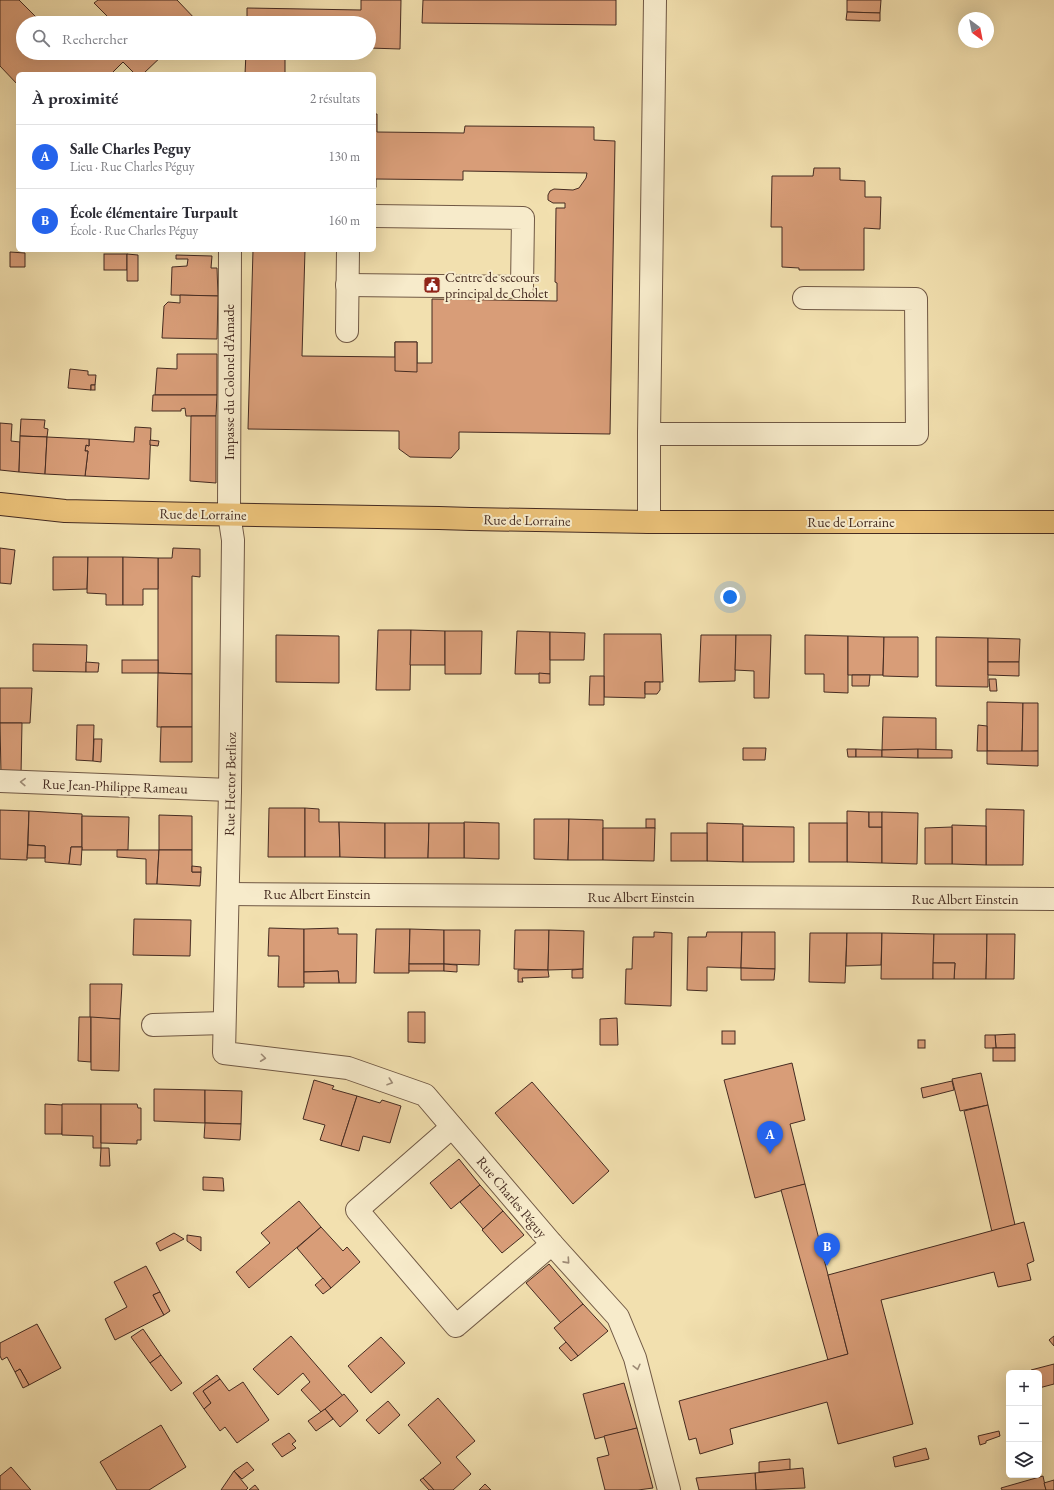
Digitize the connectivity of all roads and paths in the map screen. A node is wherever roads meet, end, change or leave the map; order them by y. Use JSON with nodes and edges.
{"nodes":[{"id":1,"x":655,"y":0,"type":"edge"},
{"id":2,"x":376,"y":216,"type":"edge"},
{"id":3,"x":230,"y":252,"type":"edge"},
{"id":4,"x":348,"y":252,"type":"edge"},
{"id":5,"x":347,"y":285,"type":"junction"},
{"id":6,"x":804,"y":298,"type":"dead end"},
{"id":7,"x":347,"y":331,"type":"dead end"},
{"id":8,"x":649,"y":434,"type":"junction"},
{"id":9,"x":0,"y":504,"type":"edge"},
{"id":10,"x":229,"y":514,"type":"junction"},
{"id":11,"x":649,"y":522,"type":"junction"},
{"id":12,"x":1054,"y":522,"type":"edge"},
{"id":13,"x":0,"y":781,"type":"edge"},
{"id":14,"x":230,"y":790,"type":"junction"},
{"id":15,"x":228,"y":894,"type":"junction"},
{"id":16,"x":1054,"y":899,"type":"edge"},
{"id":17,"x":224,"y":1023,"type":"junction"},
{"id":18,"x":153,"y":1025,"type":"dead end"},
{"id":19,"x":224,"y":1053,"type":"joint"},
{"id":20,"x":452,"y":1127,"type":"junction"},
{"id":21,"x":552,"y":1244,"type":"junction"},
{"id":22,"x":669,"y":1490,"type":"edge"}],
"edges":[{"from":1,"to":8,"type":"street"},
{"from":2,"to":5,"type":"street"},
{"from":3,"to":10,"type":"street","name":"Impasse du Colonel d’Amade"},
{"from":4,"to":5,"type":"street"},
{"from":5,"to":7,"type":"street"},
{"from":6,"to":8,"type":"street"},
{"from":8,"to":11,"type":"street"},
{"from":9,"to":10,"type":"main road","name":"Rue de Lorraine"},
{"from":10,"to":11,"type":"main road","name":"Rue de Lorraine"},
{"from":10,"to":14,"type":"street","name":"Rue Hector Berlioz"},
{"from":11,"to":12,"type":"main road","name":"Rue de Lorraine"},
{"from":14,"to":13,"type":"street","name":"Rue Jean-Philippe Rameau","one_way":true},
{"from":14,"to":15,"type":"street","name":"Rue Hector Berlioz"},
{"from":15,"to":16,"type":"street","name":"Rue Albert Einstein"},
{"from":15,"to":17,"type":"street","name":"Rue Hector Berlioz"},
{"from":17,"to":18,"type":"street"},
{"from":17,"to":19,"type":"street","name":"Rue Hector Berlioz"},
{"from":19,"to":20,"type":"street","name":"Rue Charles Péguy","one_way":true},
{"from":20,"to":21,"type":"street","name":"Rue Charles Péguy"},
{"from":20,"to":21,"type":"street"},
{"from":21,"to":22,"type":"street","name":"Rue Charles Péguy","one_way":true}]}
